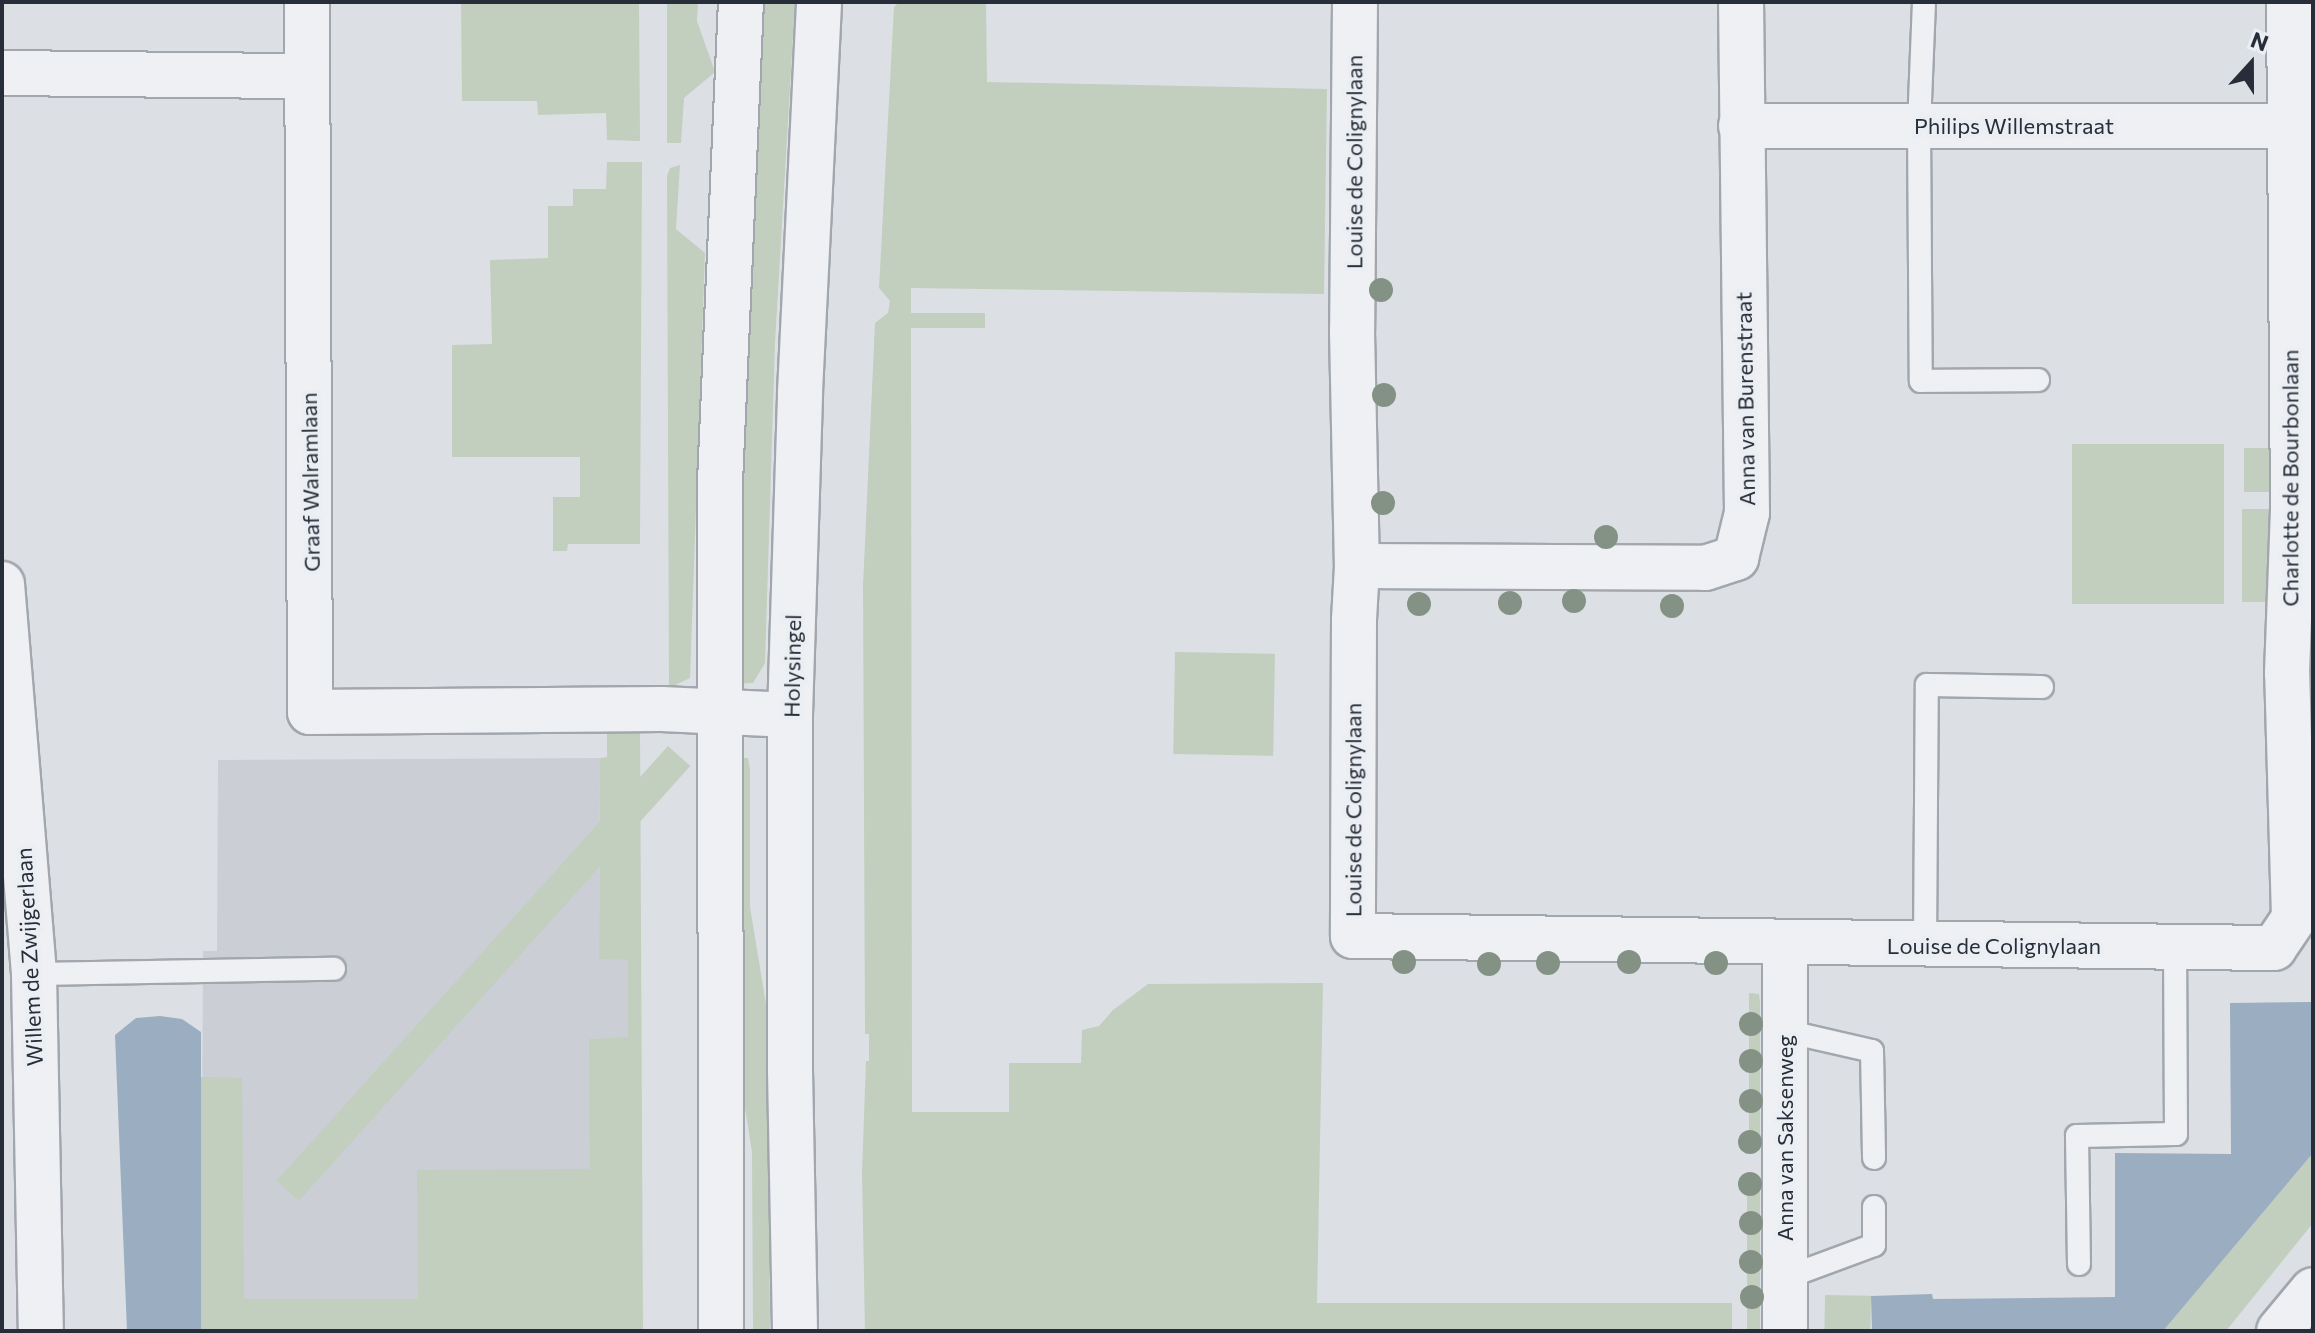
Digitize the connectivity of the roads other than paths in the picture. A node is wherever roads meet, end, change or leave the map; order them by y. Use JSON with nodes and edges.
{"nodes":[{"id":1,"x":307,"y":2,"type":"edge"},
{"id":2,"x":741,"y":2,"type":"edge"},
{"id":3,"x":819,"y":2,"type":"edge"},
{"id":4,"x":1355,"y":2,"type":"edge"},
{"id":5,"x":1741,"y":2,"type":"edge"},
{"id":6,"x":1924,"y":2,"type":"edge"},
{"id":7,"x":2289,"y":2,"type":"edge"},
{"id":8,"x":2,"y":73,"type":"edge"},
{"id":9,"x":306,"y":76,"type":"junction"},
{"id":10,"x":1741,"y":126,"type":"junction"},
{"id":11,"x":1919,"y":126,"type":"junction"},
{"id":12,"x":2288,"y":126,"type":"junction"},
{"id":13,"x":2038,"y":380,"type":"dead end"},
{"id":14,"x":1357,"y":566,"type":"junction"},
{"id":15,"x":2,"y":584,"type":"edge"},
{"id":16,"x":2042,"y":687,"type":"dead end"},
{"id":17,"x":720,"y":712,"type":"junction"},
{"id":18,"x":790,"y":715,"type":"junction"},
{"id":19,"x":1785,"y":944,"type":"junction"},
{"id":20,"x":1925,"y":946,"type":"junction"},
{"id":21,"x":2175,"y":947,"type":"junction"},
{"id":22,"x":2274,"y":948,"type":"joint"},
{"id":23,"x":334,"y":969,"type":"dead end"},
{"id":24,"x":34,"y":974,"type":"junction"},
{"id":25,"x":1785,"y":1031,"type":"junction"},
{"id":26,"x":1874,"y":1158,"type":"dead end"},
{"id":27,"x":1874,"y":1207,"type":"dead end"},
{"id":28,"x":2079,"y":1264,"type":"dead end"},
{"id":29,"x":1785,"y":1278,"type":"junction"},
{"id":30,"x":2313,"y":1290,"type":"edge"},
{"id":31,"x":41,"y":1331,"type":"edge"},
{"id":32,"x":721,"y":1331,"type":"edge"},
{"id":33,"x":795,"y":1331,"type":"edge"},
{"id":34,"x":1785,"y":1331,"type":"edge"},
{"id":35,"x":2279,"y":1331,"type":"edge"}],
"edges":[{"from":1,"to":9,"type":"street"},
{"from":2,"to":17,"type":"street"},
{"from":3,"to":18,"type":"street","name":"Holysingel"},
{"from":4,"to":14,"type":"street","name":"Louise de Colignylaan"},
{"from":5,"to":10,"type":"street","name":"Anna van Burenstraat"},
{"from":6,"to":11,"type":"lane"},
{"from":7,"to":12,"type":"street","name":"Charlotte de Bourbonlaan"},
{"from":8,"to":9,"type":"street"},
{"from":9,"to":17,"type":"street","name":"Graaf Walramlaan"},
{"from":10,"to":11,"type":"street","name":"Philips Willemstraat"},
{"from":10,"to":14,"type":"street","name":"Anna van Burenstraat"},
{"from":11,"to":12,"type":"street","name":"Philips Willemstraat"},
{"from":11,"to":13,"type":"lane"},
{"from":12,"to":22,"type":"street","name":"Charlotte de Bourbonlaan"},
{"from":14,"to":19,"type":"street","name":"Louise de Colignylaan"},
{"from":15,"to":24,"type":"street","name":"Willem de Zwijgerlaan"},
{"from":16,"to":20,"type":"lane"},
{"from":17,"to":18,"type":"street","name":"Graaf Walramlaan"},
{"from":17,"to":32,"type":"street"},
{"from":18,"to":33,"type":"street","name":"Holysingel"},
{"from":19,"to":20,"type":"street","name":"Louise de Colignylaan"},
{"from":19,"to":25,"type":"street","name":"Anna van Saksenweg"},
{"from":20,"to":21,"type":"street","name":"Louise de Colignylaan"},
{"from":21,"to":22,"type":"street","name":"Louise de Colignylaan"},
{"from":21,"to":28,"type":"lane"},
{"from":23,"to":24,"type":"lane"},
{"from":24,"to":31,"type":"street","name":"Willem de Zwijgerlaan"},
{"from":25,"to":26,"type":"lane"},
{"from":25,"to":29,"type":"street","name":"Anna van Saksenweg"},
{"from":27,"to":29,"type":"lane"},
{"from":29,"to":34,"type":"street","name":"Anna van Saksenweg"},
{"from":30,"to":35,"type":"street"}]}
